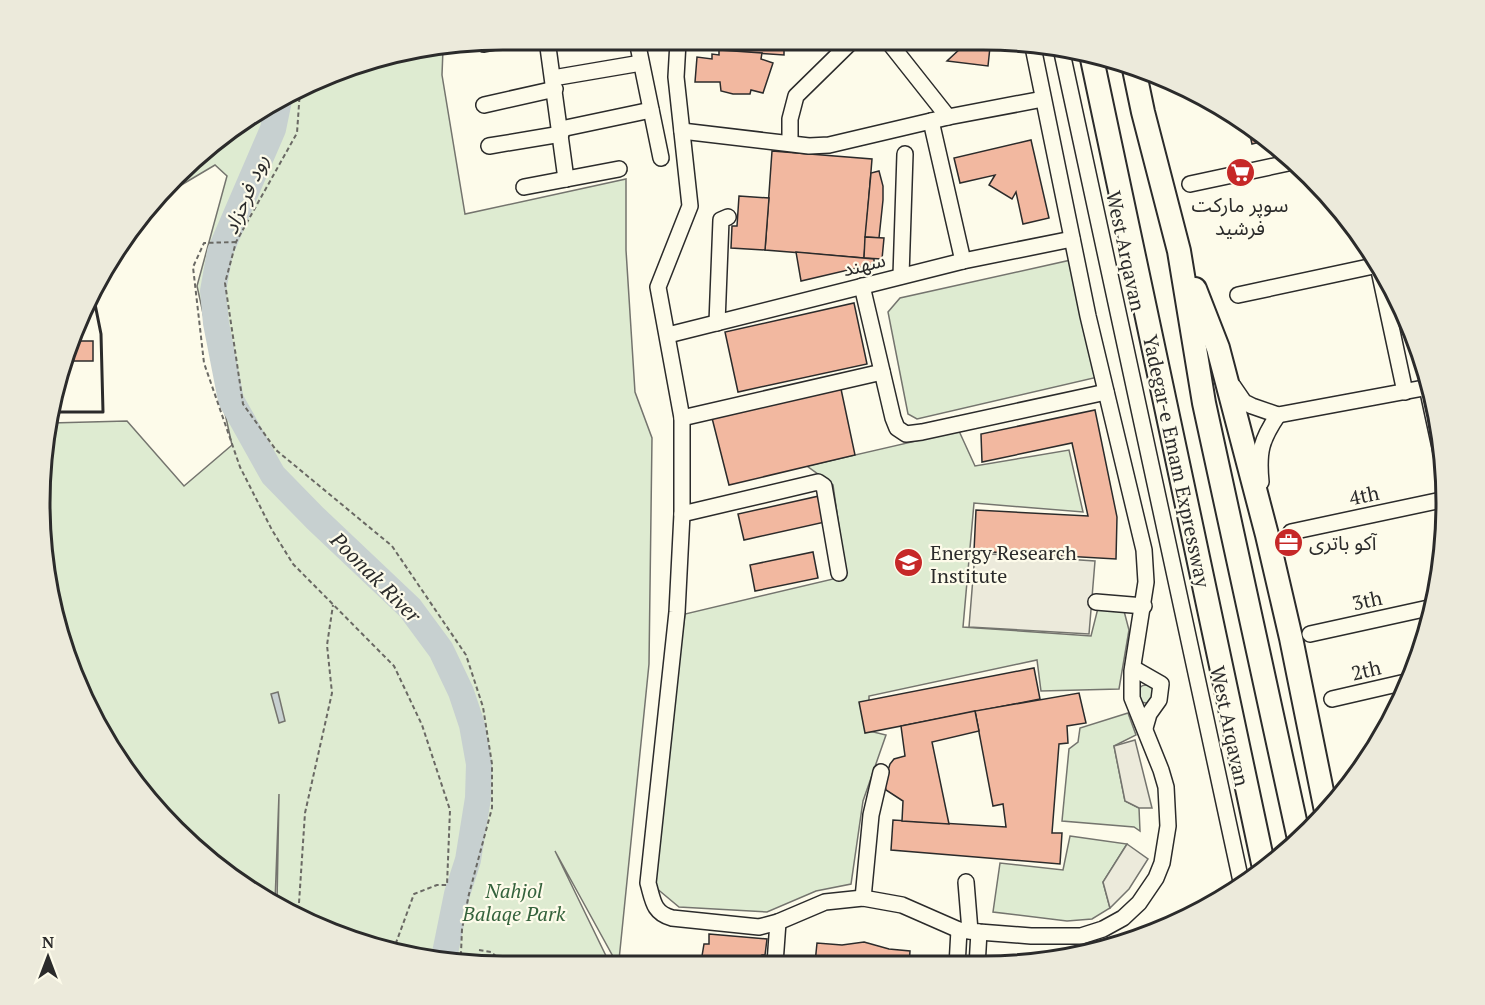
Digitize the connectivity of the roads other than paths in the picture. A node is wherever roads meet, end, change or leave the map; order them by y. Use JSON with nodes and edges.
{"nodes":[{"id":1,"x":549,"y":50,"type":"edge"},
{"id":2,"x":639,"y":50,"type":"edge"},
{"id":3,"x":678,"y":50,"type":"edge"},
{"id":4,"x":843,"y":50,"type":"edge"},
{"id":5,"x":895,"y":50,"type":"edge"},
{"id":6,"x":1034,"y":52,"type":"edge"},
{"id":7,"x":1063,"y":57,"type":"edge"},
{"id":8,"x":642,"y":63,"type":"junction"},
{"id":9,"x":1093,"y":63,"type":"edge"},
{"id":10,"x":1136,"y":77,"type":"edge"},
{"id":11,"x":554,"y":84,"type":"junction"},
{"id":12,"x":1043,"y":99,"type":"junction"},
{"id":13,"x":484,"y":105,"type":"dead end"},
{"id":14,"x":651,"y":110,"type":"junction"},
{"id":15,"x":948,"y":117,"type":"junction"},
{"id":16,"x":931,"y":121,"type":"junction"},
{"id":17,"x":682,"y":131,"type":"junction"},
{"id":18,"x":561,"y":132,"type":"junction"},
{"id":19,"x":790,"y":143,"type":"junction"},
{"id":20,"x":489,"y":146,"type":"dead end"},
{"id":21,"x":905,"y":154,"type":"dead end"},
{"id":22,"x":661,"y":158,"type":"dead end"},
{"id":23,"x":1283,"y":164,"type":"edge"},
{"id":24,"x":619,"y":169,"type":"dead end"},
{"id":25,"x":566,"y":179,"type":"junction"},
{"id":26,"x":1190,"y":184,"type":"dead end"},
{"id":27,"x":524,"y":187,"type":"dead end"},
{"id":28,"x":728,"y":218,"type":"dead end"},
{"id":29,"x":1072,"y":239,"type":"junction"},
{"id":30,"x":1179,"y":251,"type":"junction"},
{"id":31,"x":963,"y":261,"type":"junction"},
{"id":32,"x":1369,"y":266,"type":"edge"},
{"id":33,"x":901,"y":276,"type":"junction"},
{"id":34,"x":862,"y":286,"type":"junction"},
{"id":35,"x":1384,"y":293,"type":"edge"},
{"id":36,"x":1238,"y":295,"type":"dead end"},
{"id":37,"x":717,"y":323,"type":"junction"},
{"id":38,"x":668,"y":335,"type":"junction"},
{"id":39,"x":1218,"y":348,"type":"junction"},
{"id":40,"x":882,"y":372,"type":"junction"},
{"id":41,"x":1421,"y":389,"type":"edge"},
{"id":42,"x":1106,"y":392,"type":"junction"},
{"id":43,"x":1405,"y":392,"type":"junction"},
{"id":44,"x":1278,"y":415,"type":"junction"},
{"id":45,"x":682,"y":418,"type":"junction"},
{"id":46,"x":1436,"y":501,"type":"edge"},
{"id":47,"x":682,"y":514,"type":"junction"},
{"id":48,"x":1291,"y":532,"type":"dead end"},
{"id":49,"x":1267,"y":535,"type":"junction"},
{"id":50,"x":839,"y":573,"type":"dead end"},
{"id":51,"x":1096,"y":602,"type":"dead end"},
{"id":52,"x":1144,"y":606,"type":"junction"},
{"id":53,"x":1423,"y":609,"type":"edge"},
{"id":54,"x":1310,"y":634,"type":"dead end"},
{"id":55,"x":1133,"y":668,"type":"junction"},
{"id":56,"x":1397,"y":684,"type":"edge"},
{"id":57,"x":1332,"y":699,"type":"dead end"},
{"id":58,"x":1144,"y":728,"type":"junction"},
{"id":59,"x":881,"y":772,"type":"dead end"},
{"id":60,"x":1325,"y":799,"type":"edge"},
{"id":61,"x":1297,"y":829,"type":"edge"},
{"id":62,"x":1262,"y":859,"type":"edge"},
{"id":63,"x":1240,"y":875,"type":"edge"},
{"id":64,"x":966,"y":882,"type":"dead end"},
{"id":65,"x":863,"y":898,"type":"junction"},
{"id":66,"x":778,"y":922,"type":"junction"},
{"id":67,"x":969,"y":931,"type":"junction"},
{"id":68,"x":776,"y":956,"type":"edge"},
{"id":69,"x":960,"y":956,"type":"edge"},
{"id":70,"x":975,"y":956,"type":"edge"}],
"edges":[{"from":1,"to":11,"type":"street"},
{"from":2,"to":8,"type":"street"},
{"from":3,"to":17,"type":"street"},
{"from":4,"to":19,"type":"street"},
{"from":5,"to":15,"type":"street"},
{"from":6,"to":12,"type":"street"},
{"from":7,"to":63,"type":"street","name":"West Arqavan"},
{"from":8,"to":11,"type":"street"},
{"from":8,"to":14,"type":"street"},
{"from":9,"to":62,"type":"highway","name":"Yadegar-e Emam Expressway"},
{"from":10,"to":30,"type":"highway","name":"Yadegar-e Emam Expressway"},
{"from":11,"to":13,"type":"street"},
{"from":11,"to":18,"type":"street"},
{"from":12,"to":15,"type":"street"},
{"from":12,"to":29,"type":"street"},
{"from":14,"to":18,"type":"street"},
{"from":14,"to":22,"type":"street"},
{"from":15,"to":16,"type":"street"},
{"from":16,"to":19,"type":"street"},
{"from":16,"to":31,"type":"street"},
{"from":17,"to":19,"type":"street"},
{"from":17,"to":38,"type":"street"},
{"from":18,"to":20,"type":"street"},
{"from":18,"to":25,"type":"street"},
{"from":21,"to":33,"type":"street"},
{"from":23,"to":26,"type":"street"},
{"from":24,"to":25,"type":"street"},
{"from":25,"to":27,"type":"street"},
{"from":28,"to":37,"type":"street"},
{"from":29,"to":31,"type":"street","name":"سهند"},
{"from":29,"to":42,"type":"street"},
{"from":30,"to":39,"type":"highway"},
{"from":30,"to":61,"type":"highway","name":"Yadegar-e Emam Expressway"},
{"from":31,"to":33,"type":"street","name":"سهند"},
{"from":32,"to":36,"type":"street"},
{"from":33,"to":34,"type":"street","name":"سهند"},
{"from":34,"to":37,"type":"street","name":"سهند"},
{"from":34,"to":40,"type":"street"},
{"from":35,"to":43,"type":"street"},
{"from":37,"to":38,"type":"street","name":"سهند"},
{"from":38,"to":45,"type":"street"},
{"from":39,"to":44,"type":"street"},
{"from":39,"to":49,"type":"highway"},
{"from":40,"to":42,"type":"street"},
{"from":40,"to":45,"type":"street"},
{"from":41,"to":43,"type":"street"},
{"from":42,"to":52,"type":"street"},
{"from":43,"to":44,"type":"street"},
{"from":44,"to":49,"type":"street"},
{"from":45,"to":47,"type":"street"},
{"from":46,"to":48,"type":"street","name":"4th"},
{"from":47,"to":50,"type":"street"},
{"from":47,"to":66,"type":"street"},
{"from":49,"to":60,"type":"highway"},
{"from":51,"to":52,"type":"street"},
{"from":52,"to":55,"type":"street"},
{"from":53,"to":54,"type":"street","name":"3th"},
{"from":55,"to":58,"type":"street"},
{"from":55,"to":58,"type":"street"},
{"from":56,"to":57,"type":"street","name":"2th"},
{"from":58,"to":67,"type":"street"},
{"from":59,"to":65,"type":"street"},
{"from":64,"to":67,"type":"street"},
{"from":65,"to":66,"type":"street"},
{"from":65,"to":67,"type":"street"},
{"from":66,"to":68,"type":"street"},
{"from":67,"to":69,"type":"street"},
{"from":67,"to":70,"type":"street"}]}
